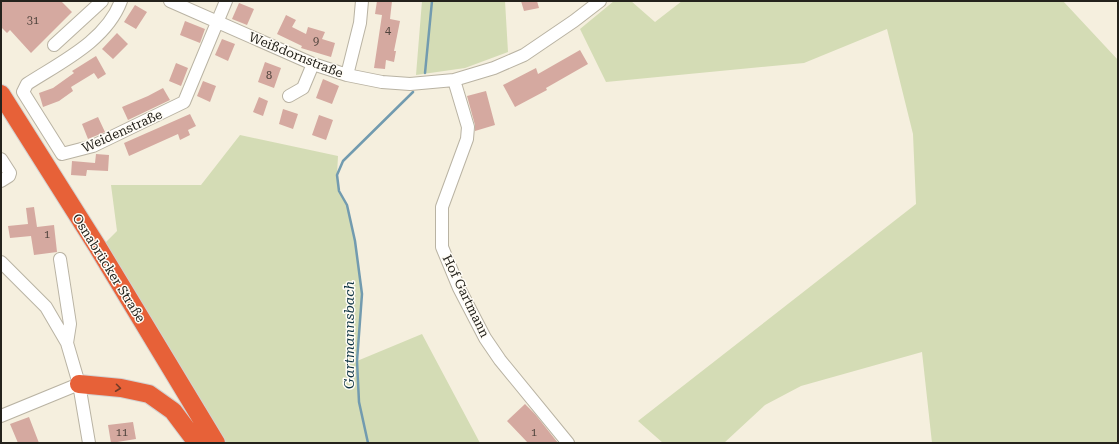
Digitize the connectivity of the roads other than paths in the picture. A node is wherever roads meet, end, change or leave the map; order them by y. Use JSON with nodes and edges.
{"nodes":[{"id":1,"x":102,"y":1,"type":"edge"},
{"id":2,"x":170,"y":1,"type":"edge"},
{"id":3,"x":226,"y":1,"type":"edge"},
{"id":4,"x":362,"y":1,"type":"edge"},
{"id":5,"x":600,"y":1,"type":"edge"},
{"id":6,"x":118,"y":2,"type":"edge"},
{"id":7,"x":217,"y":21,"type":"junction"},
{"id":8,"x":54,"y":45,"type":"dead end"},
{"id":9,"x":313,"y":64,"type":"junction"},
{"id":10,"x":347,"y":75,"type":"junction"},
{"id":11,"x":454,"y":80,"type":"junction"},
{"id":12,"x":1,"y":94,"type":"edge"},
{"id":13,"x":289,"y":96,"type":"dead end"},
{"id":14,"x":1,"y":113,"type":"edge"},
{"id":15,"x":1,"y":159,"type":"edge"},
{"id":16,"x":1,"y":181,"type":"edge"},
{"id":17,"x":60,"y":259,"type":"dead end"},
{"id":18,"x":1,"y":262,"type":"edge"},
{"id":19,"x":67,"y":343,"type":"junction"},
{"id":20,"x":80,"y":384,"type":"junction"},
{"id":21,"x":1,"y":416,"type":"edge"},
{"id":22,"x":89,"y":443,"type":"edge"},
{"id":23,"x":197,"y":443,"type":"edge"},
{"id":24,"x":203,"y":443,"type":"edge"},
{"id":25,"x":216,"y":443,"type":"edge"},
{"id":26,"x":568,"y":443,"type":"edge"}],
"edges":[{"from":1,"to":8,"type":"street"},
{"from":2,"to":7,"type":"street","name":"Weißdornstraße"},
{"from":3,"to":7,"type":"street","name":"Weidenstraße"},
{"from":4,"to":10,"type":"street"},
{"from":5,"to":11,"type":"street","name":"Weißdornstraße"},
{"from":6,"to":7,"type":"street","name":"Weidenstraße"},
{"from":7,"to":9,"type":"street","name":"Weißdornstraße"},
{"from":9,"to":10,"type":"street","name":"Weißdornstraße"},
{"from":9,"to":13,"type":"street"},
{"from":10,"to":11,"type":"street","name":"Weißdornstraße"},
{"from":11,"to":26,"type":"street","name":"Hof Gartmann"},
{"from":12,"to":25,"type":"highway","name":"Osnabrücker Straße"},
{"from":14,"to":24,"type":"highway","name":"Osnabrücker Straße"},
{"from":15,"to":16,"type":"street"},
{"from":17,"to":19,"type":"street"},
{"from":18,"to":19,"type":"street"},
{"from":19,"to":20,"type":"street"},
{"from":20,"to":21,"type":"street"},
{"from":20,"to":22,"type":"street"},
{"from":20,"to":23,"type":"highway","one_way":true}]}
